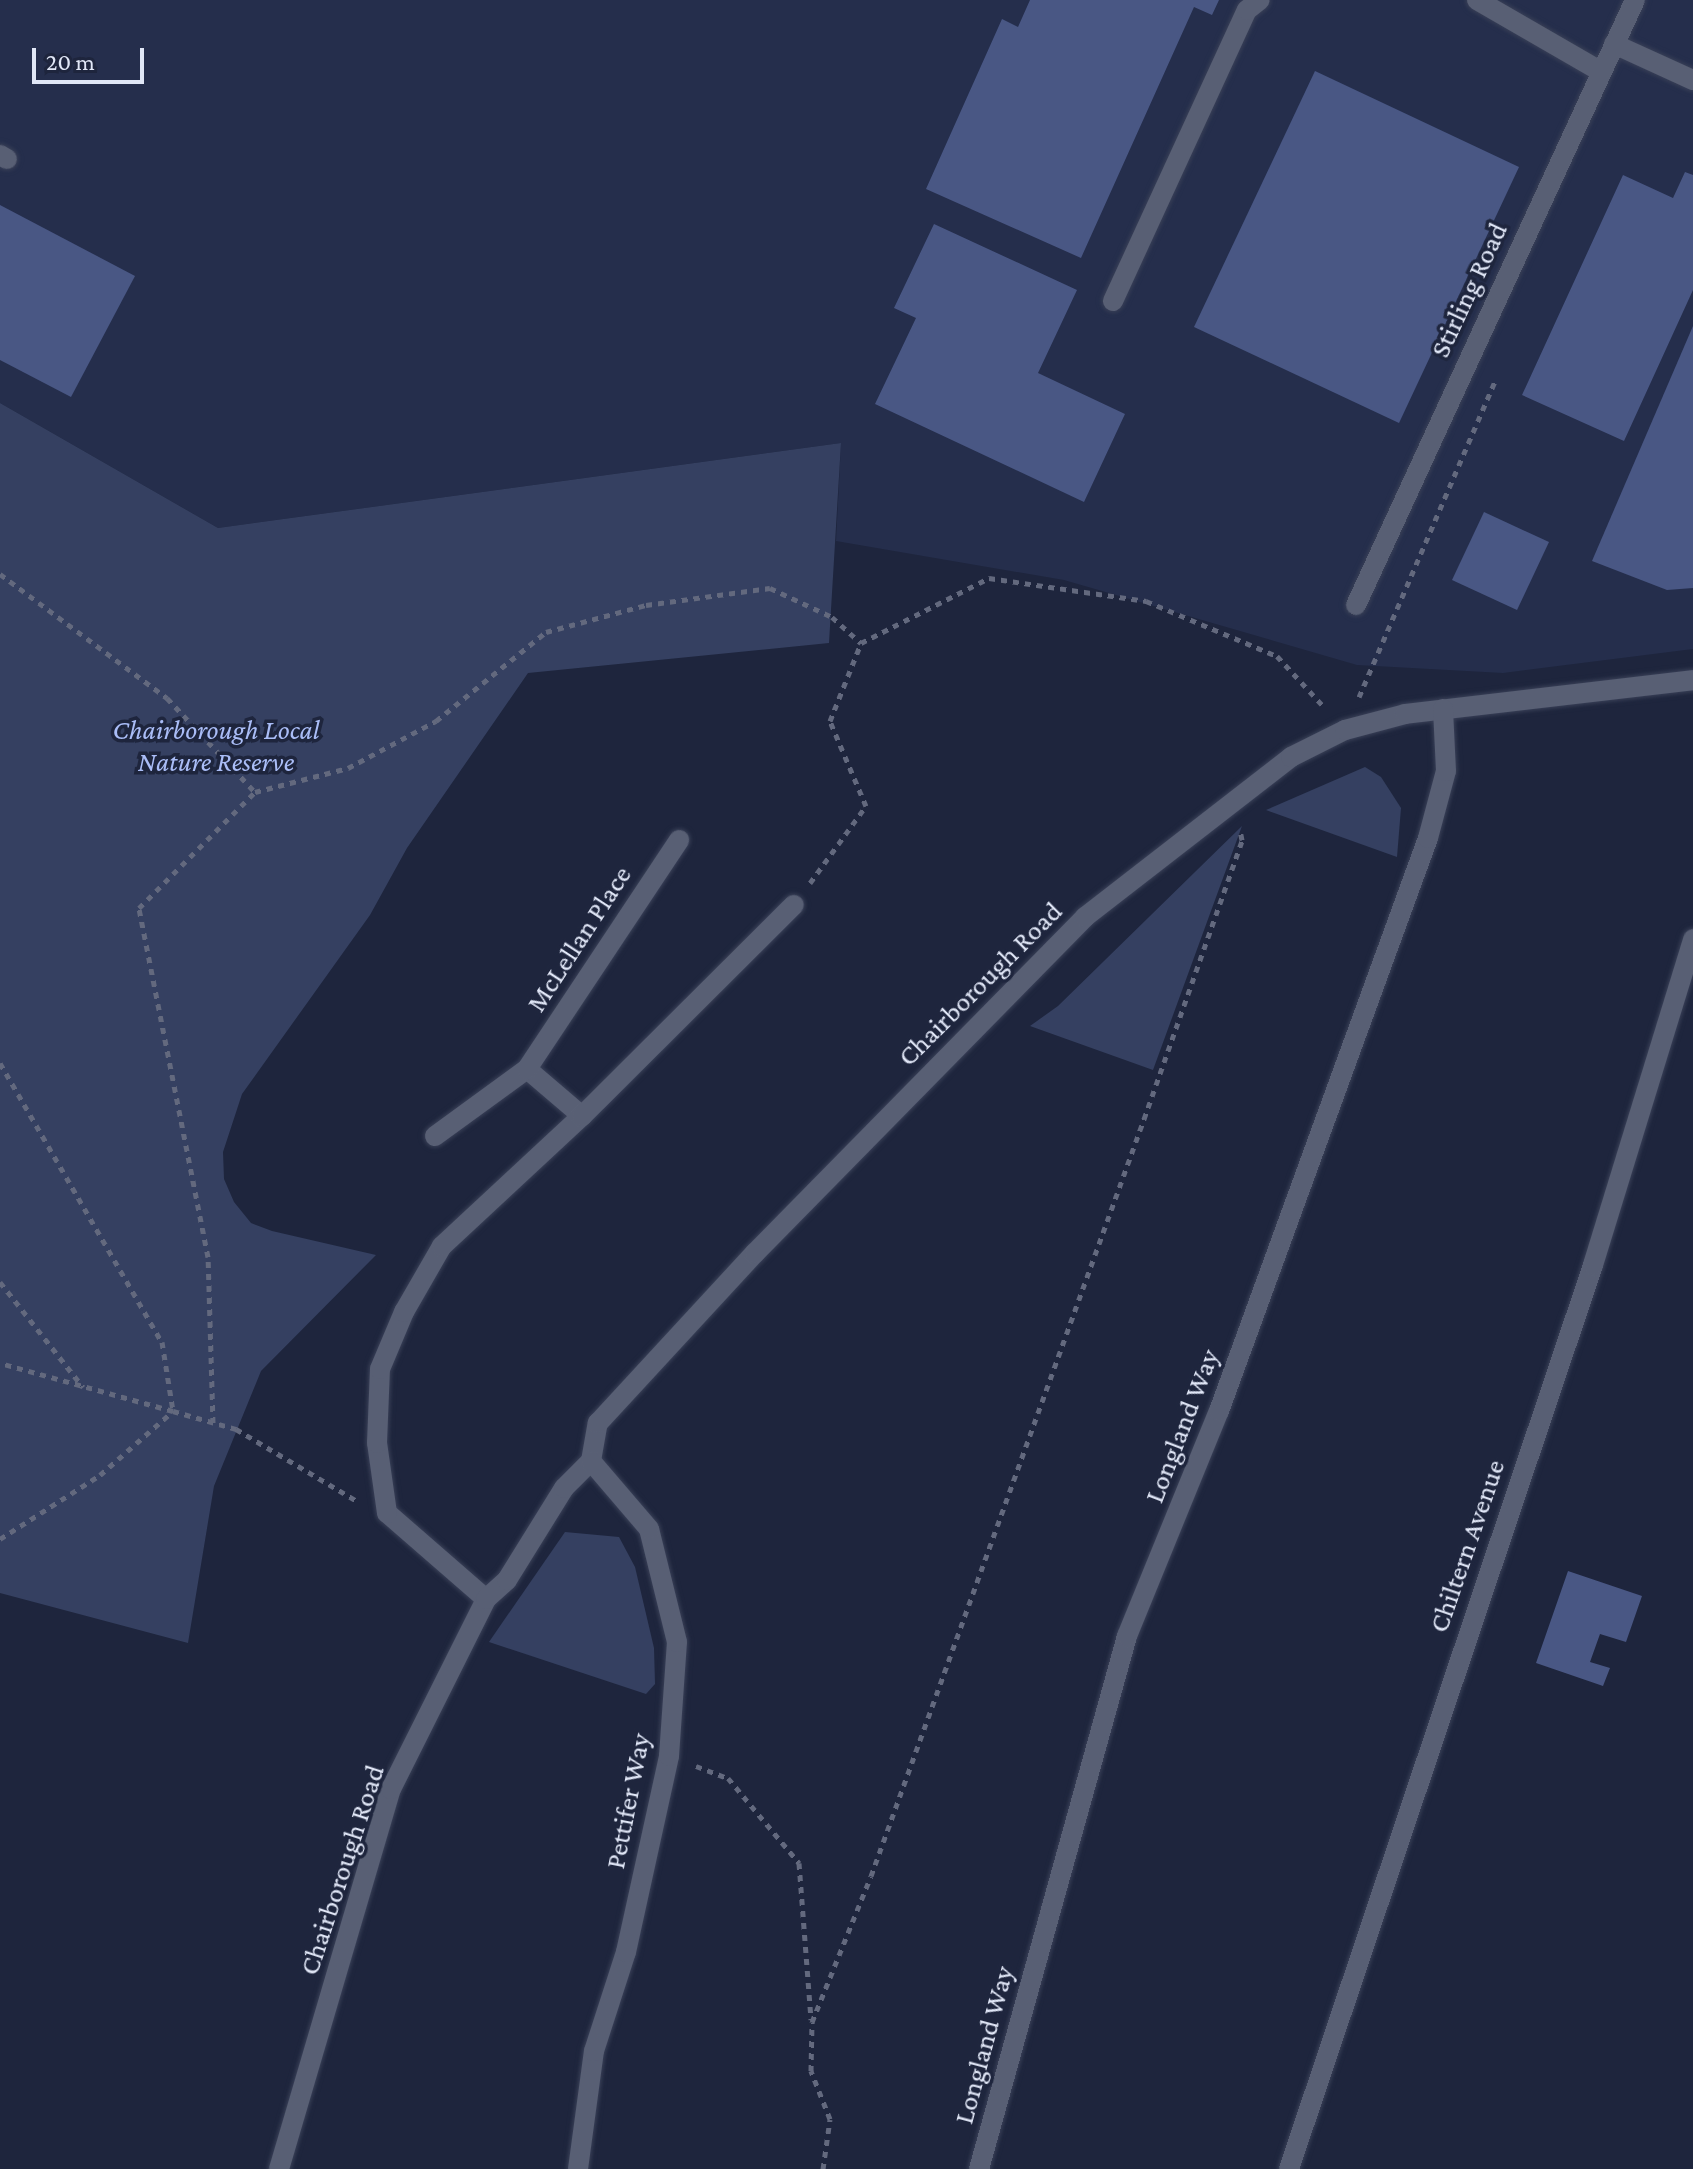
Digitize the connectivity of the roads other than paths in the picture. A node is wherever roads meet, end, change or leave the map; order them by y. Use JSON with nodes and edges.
{"nodes":[{"id":1,"x":1260,"y":0,"type":"edge"},
{"id":2,"x":1477,"y":0,"type":"edge"},
{"id":3,"x":1635,"y":0,"type":"edge"},
{"id":4,"x":1614,"y":44,"type":"junction"},
{"id":5,"x":1600,"y":71,"type":"junction"},
{"id":6,"x":1693,"y":80,"type":"edge"},
{"id":7,"x":1113,"y":301,"type":"dead end"},
{"id":8,"x":1356,"y":605,"type":"dead end"},
{"id":9,"x":1693,"y":680,"type":"edge"},
{"id":10,"x":1443,"y":709,"type":"junction"},
{"id":11,"x":679,"y":840,"type":"dead end"},
{"id":12,"x":794,"y":905,"type":"road end"},
{"id":13,"x":1693,"y":939,"type":"edge"},
{"id":14,"x":527,"y":1069,"type":"junction"},
{"id":15,"x":582,"y":1116,"type":"junction"},
{"id":16,"x":435,"y":1136,"type":"dead end"},
{"id":17,"x":591,"y":1461,"type":"junction"},
{"id":18,"x":486,"y":1599,"type":"junction"},
{"id":19,"x":279,"y":2169,"type":"edge"},
{"id":20,"x":578,"y":2169,"type":"edge"},
{"id":21,"x":979,"y":2169,"type":"edge"},
{"id":22,"x":1289,"y":2169,"type":"edge"}],
"edges":[{"from":1,"to":7,"type":"street"},
{"from":2,"to":5,"type":"street"},
{"from":3,"to":4,"type":"street","name":"Stirling Road"},
{"from":4,"to":5,"type":"street","name":"Stirling Road"},
{"from":4,"to":6,"type":"street"},
{"from":5,"to":8,"type":"street","name":"Stirling Road"},
{"from":9,"to":10,"type":"street","name":"Chairborough Road"},
{"from":10,"to":17,"type":"street","name":"Chairborough Road"},
{"from":10,"to":21,"type":"street","name":"Longland Way"},
{"from":11,"to":14,"type":"street","name":"McLellan Place"},
{"from":12,"to":15,"type":"street"},
{"from":13,"to":22,"type":"street","name":"Chiltern Avenue"},
{"from":14,"to":15,"type":"street"},
{"from":14,"to":16,"type":"street","name":"McLellan Place"},
{"from":15,"to":18,"type":"street"},
{"from":17,"to":18,"type":"street","name":"Chairborough Road"},
{"from":17,"to":20,"type":"street","name":"Pettifer Way"},
{"from":18,"to":19,"type":"street","name":"Chairborough Road"}]}
